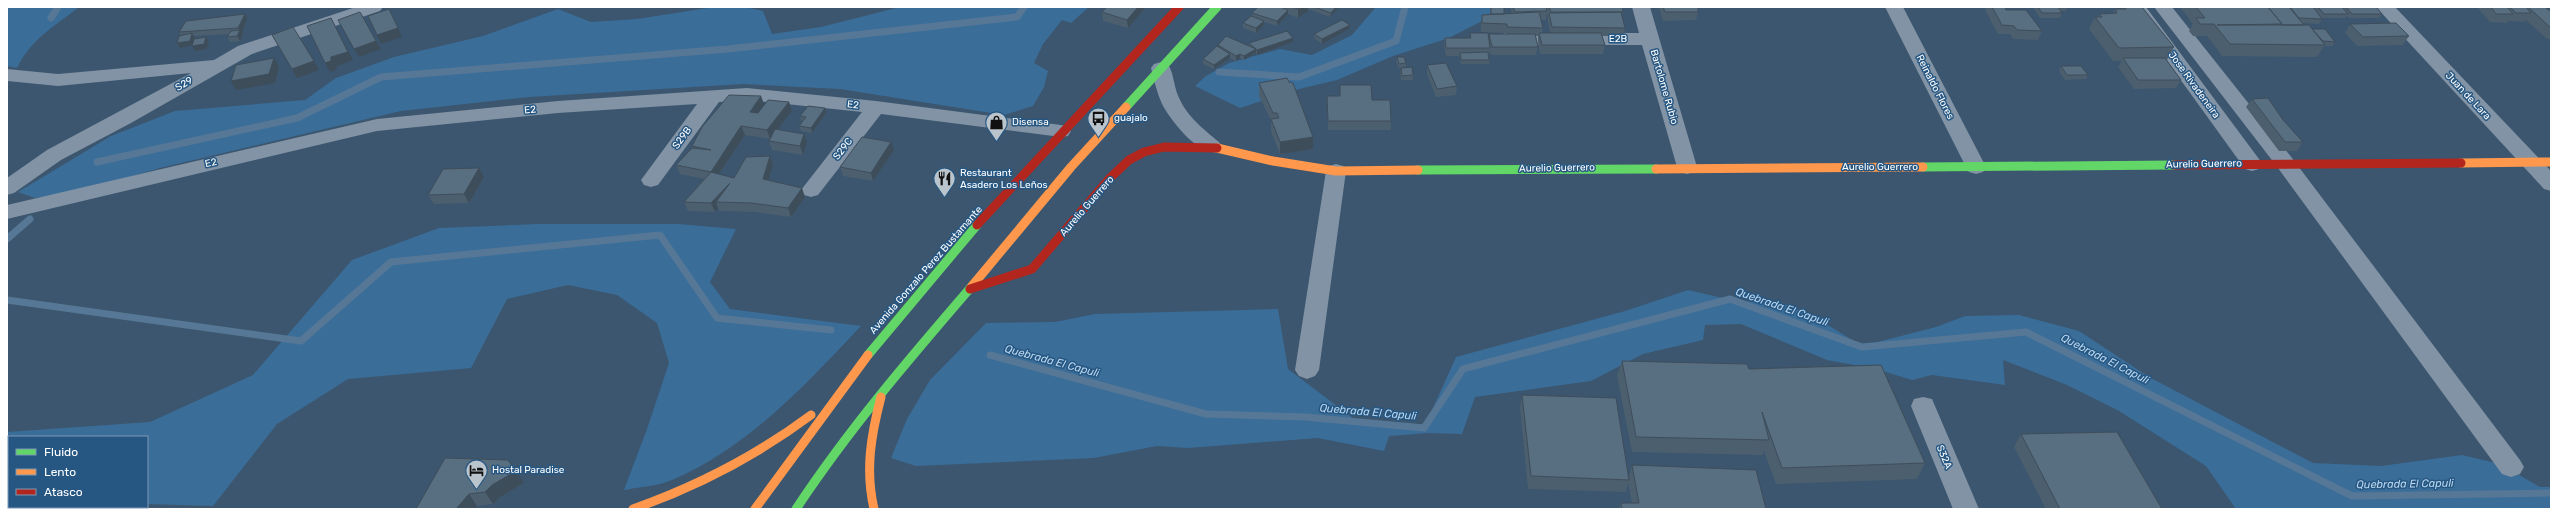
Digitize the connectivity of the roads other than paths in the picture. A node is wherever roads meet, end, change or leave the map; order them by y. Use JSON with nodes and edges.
{"nodes":[{"id":1,"x":374,"y":7,"type":"edge"},
{"id":2,"x":1179,"y":7,"type":"edge"},
{"id":3,"x":1217,"y":7,"type":"edge"},
{"id":4,"x":1641,"y":7,"type":"edge"},
{"id":5,"x":1894,"y":7,"type":"edge"},
{"id":6,"x":2136,"y":7,"type":"edge"},
{"id":7,"x":2163,"y":7,"type":"edge"},
{"id":8,"x":2385,"y":7,"type":"edge"},
{"id":9,"x":1488,"y":39,"type":"edge"},
{"id":10,"x":1650,"y":39,"type":"junction"},
{"id":11,"x":216,"y":65,"type":"junction"},
{"id":12,"x":1161,"y":68,"type":"junction"},
{"id":13,"x":7,"y":75,"type":"edge"},
{"id":14,"x":713,"y":96,"type":"junction"},
{"id":15,"x":876,"y":107,"type":"junction"},
{"id":16,"x":1061,"y":131,"type":"junction"},
{"id":17,"x":1212,"y":147,"type":"junction"},
{"id":18,"x":2551,"y":162,"type":"edge"},
{"id":19,"x":2530,"y":163,"type":"junction"},
{"id":20,"x":2252,"y":164,"type":"junction"},
{"id":21,"x":2285,"y":164,"type":"junction"},
{"id":22,"x":1687,"y":166,"type":"junction"},
{"id":23,"x":1976,"y":167,"type":"junction"},
{"id":24,"x":1336,"y":171,"type":"junction"},
{"id":25,"x":652,"y":180,"type":"dead end"},
{"id":26,"x":2551,"y":184,"type":"edge"},
{"id":27,"x":7,"y":188,"type":"edge"},
{"id":28,"x":811,"y":190,"type":"dead end"},
{"id":29,"x":7,"y":212,"type":"edge"},
{"id":30,"x":970,"y":289,"type":"junction"},
{"id":31,"x":1307,"y":370,"type":"dead end"},
{"id":32,"x":850,"y":376,"type":"junction"},
{"id":33,"x":884,"y":387,"type":"junction"},
{"id":34,"x":1923,"y":406,"type":"dead end"},
{"id":35,"x":2511,"y":467,"type":"dead end"},
{"id":36,"x":632,"y":509,"type":"edge"},
{"id":37,"x":756,"y":509,"type":"edge"},
{"id":38,"x":796,"y":509,"type":"edge"},
{"id":39,"x":874,"y":509,"type":"edge"},
{"id":40,"x":1966,"y":509,"type":"edge"}],
"edges":[{"from":1,"to":11,"type":"street","name":"S29"},
{"from":2,"to":16,"type":"main road","name":"Avenida Gonzalo Perez Bustamante"},
{"from":3,"to":12,"type":"main road"},
{"from":4,"to":10,"type":"street","name":"Bartolome Rubio"},
{"from":5,"to":23,"type":"street","name":"Reinaldo Flores"},
{"from":6,"to":20,"type":"street","name":"Jose Rivadeneira"},
{"from":7,"to":21,"type":"street"},
{"from":8,"to":19,"type":"street","name":"Juan de Lara"},
{"from":9,"to":10,"type":"street","name":"E2B"},
{"from":10,"to":22,"type":"street","name":"Bartolome Rubio"},
{"from":11,"to":13,"type":"street"},
{"from":11,"to":27,"type":"street","name":"S29"},
{"from":12,"to":17,"type":"street","name":"Aurelio Guerrero"},
{"from":12,"to":30,"type":"main road"},
{"from":14,"to":15,"type":"street","name":"E2"},
{"from":14,"to":25,"type":"street","name":"S29B"},
{"from":14,"to":29,"type":"street","name":"E2"},
{"from":15,"to":16,"type":"street","name":"E2"},
{"from":15,"to":28,"type":"street","name":"S29C"},
{"from":16,"to":32,"type":"main road","name":"Avenida Gonzalo Perez Bustamante"},
{"from":17,"to":24,"type":"main road","name":"Aurelio Guerrero"},
{"from":17,"to":30,"type":"main road","name":"Aurelio Guerrero"},
{"from":18,"to":19,"type":"main road","name":"Aurelio Guerrero"},
{"from":19,"to":21,"type":"main road","name":"Aurelio Guerrero"},
{"from":19,"to":26,"type":"street","name":"Juan de Lara"},
{"from":20,"to":21,"type":"main road","name":"Aurelio Guerrero"},
{"from":20,"to":23,"type":"main road","name":"Aurelio Guerrero"},
{"from":21,"to":35,"type":"street"},
{"from":22,"to":23,"type":"main road","name":"Aurelio Guerrero"},
{"from":22,"to":24,"type":"main road","name":"Aurelio Guerrero"},
{"from":24,"to":31,"type":"street"},
{"from":30,"to":33,"type":"main road"},
{"from":32,"to":36,"type":"main road"},
{"from":32,"to":37,"type":"main road","name":"Avenida Gonzalo Perez Bustamante"},
{"from":33,"to":38,"type":"main road"},
{"from":33,"to":39,"type":"main road"},
{"from":34,"to":40,"type":"street","name":"S32A"}]}
